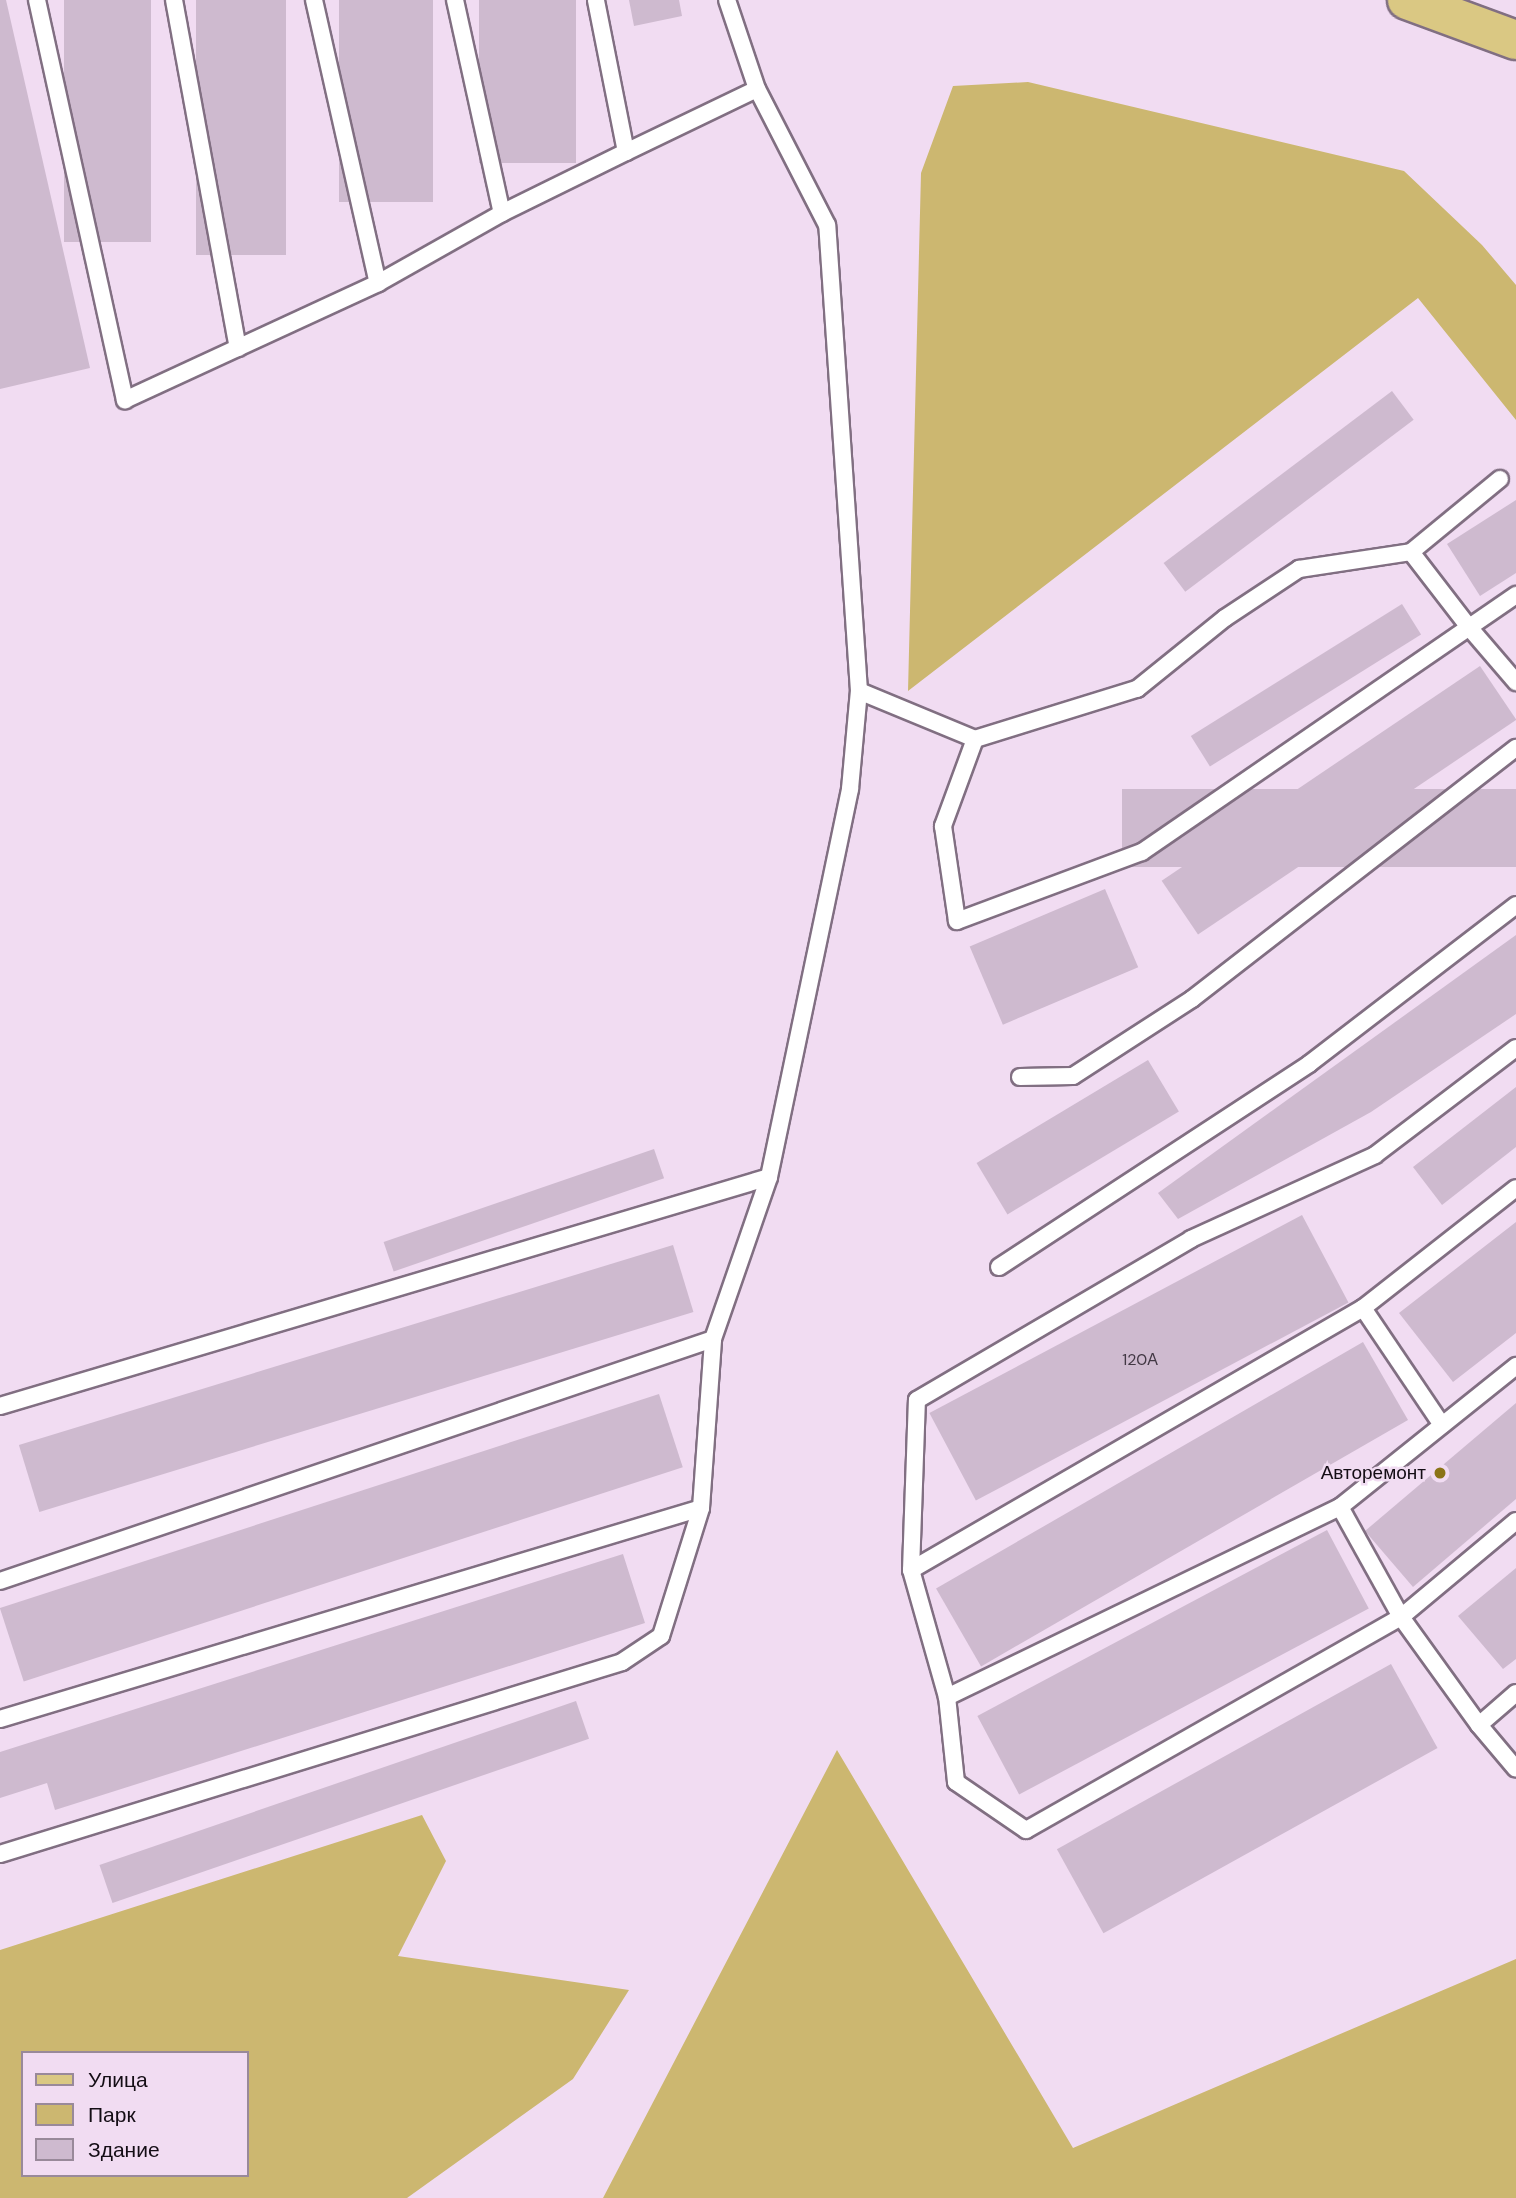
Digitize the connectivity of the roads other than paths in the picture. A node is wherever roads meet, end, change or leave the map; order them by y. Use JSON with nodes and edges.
{"nodes":[{"id":1,"x":37,"y":0,"type":"edge"},
{"id":2,"x":174,"y":0,"type":"edge"},
{"id":3,"x":314,"y":0,"type":"edge"},
{"id":4,"x":455,"y":0,"type":"edge"},
{"id":5,"x":596,"y":0,"type":"edge"},
{"id":6,"x":727,"y":0,"type":"edge"},
{"id":7,"x":1407,"y":0,"type":"edge"},
{"id":8,"x":1516,"y":40,"type":"edge"},
{"id":9,"x":757,"y":89,"type":"junction"},
{"id":10,"x":626,"y":152,"type":"junction"},
{"id":11,"x":502,"y":213,"type":"junction"},
{"id":12,"x":378,"y":283,"type":"junction"},
{"id":13,"x":238,"y":348,"type":"junction"},
{"id":14,"x":1500,"y":480,"type":"dead end"},
{"id":15,"x":1412,"y":552,"type":"junction"},
{"id":16,"x":1516,"y":595,"type":"edge"},
{"id":17,"x":1468,"y":626,"type":"junction"},
{"id":18,"x":1516,"y":682,"type":"edge"},
{"id":19,"x":859,"y":691,"type":"junction"},
{"id":20,"x":975,"y":739,"type":"junction"},
{"id":21,"x":1516,"y":748,"type":"edge"},
{"id":22,"x":1516,"y":905,"type":"edge"},
{"id":23,"x":1516,"y":1048,"type":"edge"},
{"id":24,"x":1020,"y":1077,"type":"dead end"},
{"id":25,"x":769,"y":1177,"type":"junction"},
{"id":26,"x":1516,"y":1188,"type":"edge"},
{"id":27,"x":999,"y":1267,"type":"dead end"},
{"id":28,"x":1363,"y":1308,"type":"junction"},
{"id":29,"x":713,"y":1339,"type":"junction"},
{"id":30,"x":1516,"y":1366,"type":"edge"},
{"id":31,"x":0,"y":1406,"type":"edge"},
{"id":32,"x":1443,"y":1425,"type":"junction"},
{"id":33,"x":1340,"y":1507,"type":"junction"},
{"id":34,"x":701,"y":1508,"type":"junction"},
{"id":35,"x":1516,"y":1521,"type":"edge"},
{"id":36,"x":911,"y":1570,"type":"junction"},
{"id":37,"x":0,"y":1581,"type":"edge"},
{"id":38,"x":1401,"y":1617,"type":"junction"},
{"id":39,"x":1516,"y":1693,"type":"edge"},
{"id":40,"x":947,"y":1697,"type":"junction"},
{"id":41,"x":0,"y":1719,"type":"edge"},
{"id":42,"x":1479,"y":1725,"type":"junction"},
{"id":43,"x":1516,"y":1769,"type":"edge"},
{"id":44,"x":0,"y":1854,"type":"edge"}],
"edges":[{"from":1,"to":13,"type":"lane"},
{"from":2,"to":13,"type":"lane"},
{"from":3,"to":12,"type":"lane"},
{"from":4,"to":11,"type":"lane"},
{"from":5,"to":10,"type":"lane"},
{"from":6,"to":9,"type":"lane"},
{"from":7,"to":8,"type":"main road"},
{"from":9,"to":10,"type":"lane"},
{"from":9,"to":19,"type":"lane"},
{"from":10,"to":11,"type":"lane"},
{"from":11,"to":12,"type":"lane"},
{"from":12,"to":13,"type":"lane"},
{"from":14,"to":15,"type":"lane"},
{"from":15,"to":17,"type":"lane"},
{"from":15,"to":20,"type":"lane"},
{"from":16,"to":17,"type":"lane"},
{"from":17,"to":18,"type":"lane"},
{"from":17,"to":20,"type":"lane"},
{"from":19,"to":20,"type":"lane"},
{"from":19,"to":25,"type":"lane"},
{"from":21,"to":24,"type":"lane"},
{"from":22,"to":27,"type":"lane"},
{"from":23,"to":36,"type":"lane"},
{"from":25,"to":29,"type":"lane"},
{"from":25,"to":31,"type":"lane"},
{"from":26,"to":28,"type":"lane"},
{"from":28,"to":32,"type":"lane"},
{"from":28,"to":36,"type":"lane"},
{"from":29,"to":34,"type":"lane"},
{"from":29,"to":37,"type":"lane"},
{"from":30,"to":32,"type":"lane"},
{"from":32,"to":33,"type":"lane"},
{"from":33,"to":38,"type":"lane"},
{"from":33,"to":40,"type":"lane"},
{"from":34,"to":41,"type":"lane"},
{"from":34,"to":44,"type":"lane"},
{"from":35,"to":38,"type":"lane"},
{"from":36,"to":40,"type":"lane"},
{"from":38,"to":40,"type":"lane"},
{"from":38,"to":42,"type":"lane"},
{"from":39,"to":42,"type":"lane"},
{"from":42,"to":43,"type":"lane"}]}
